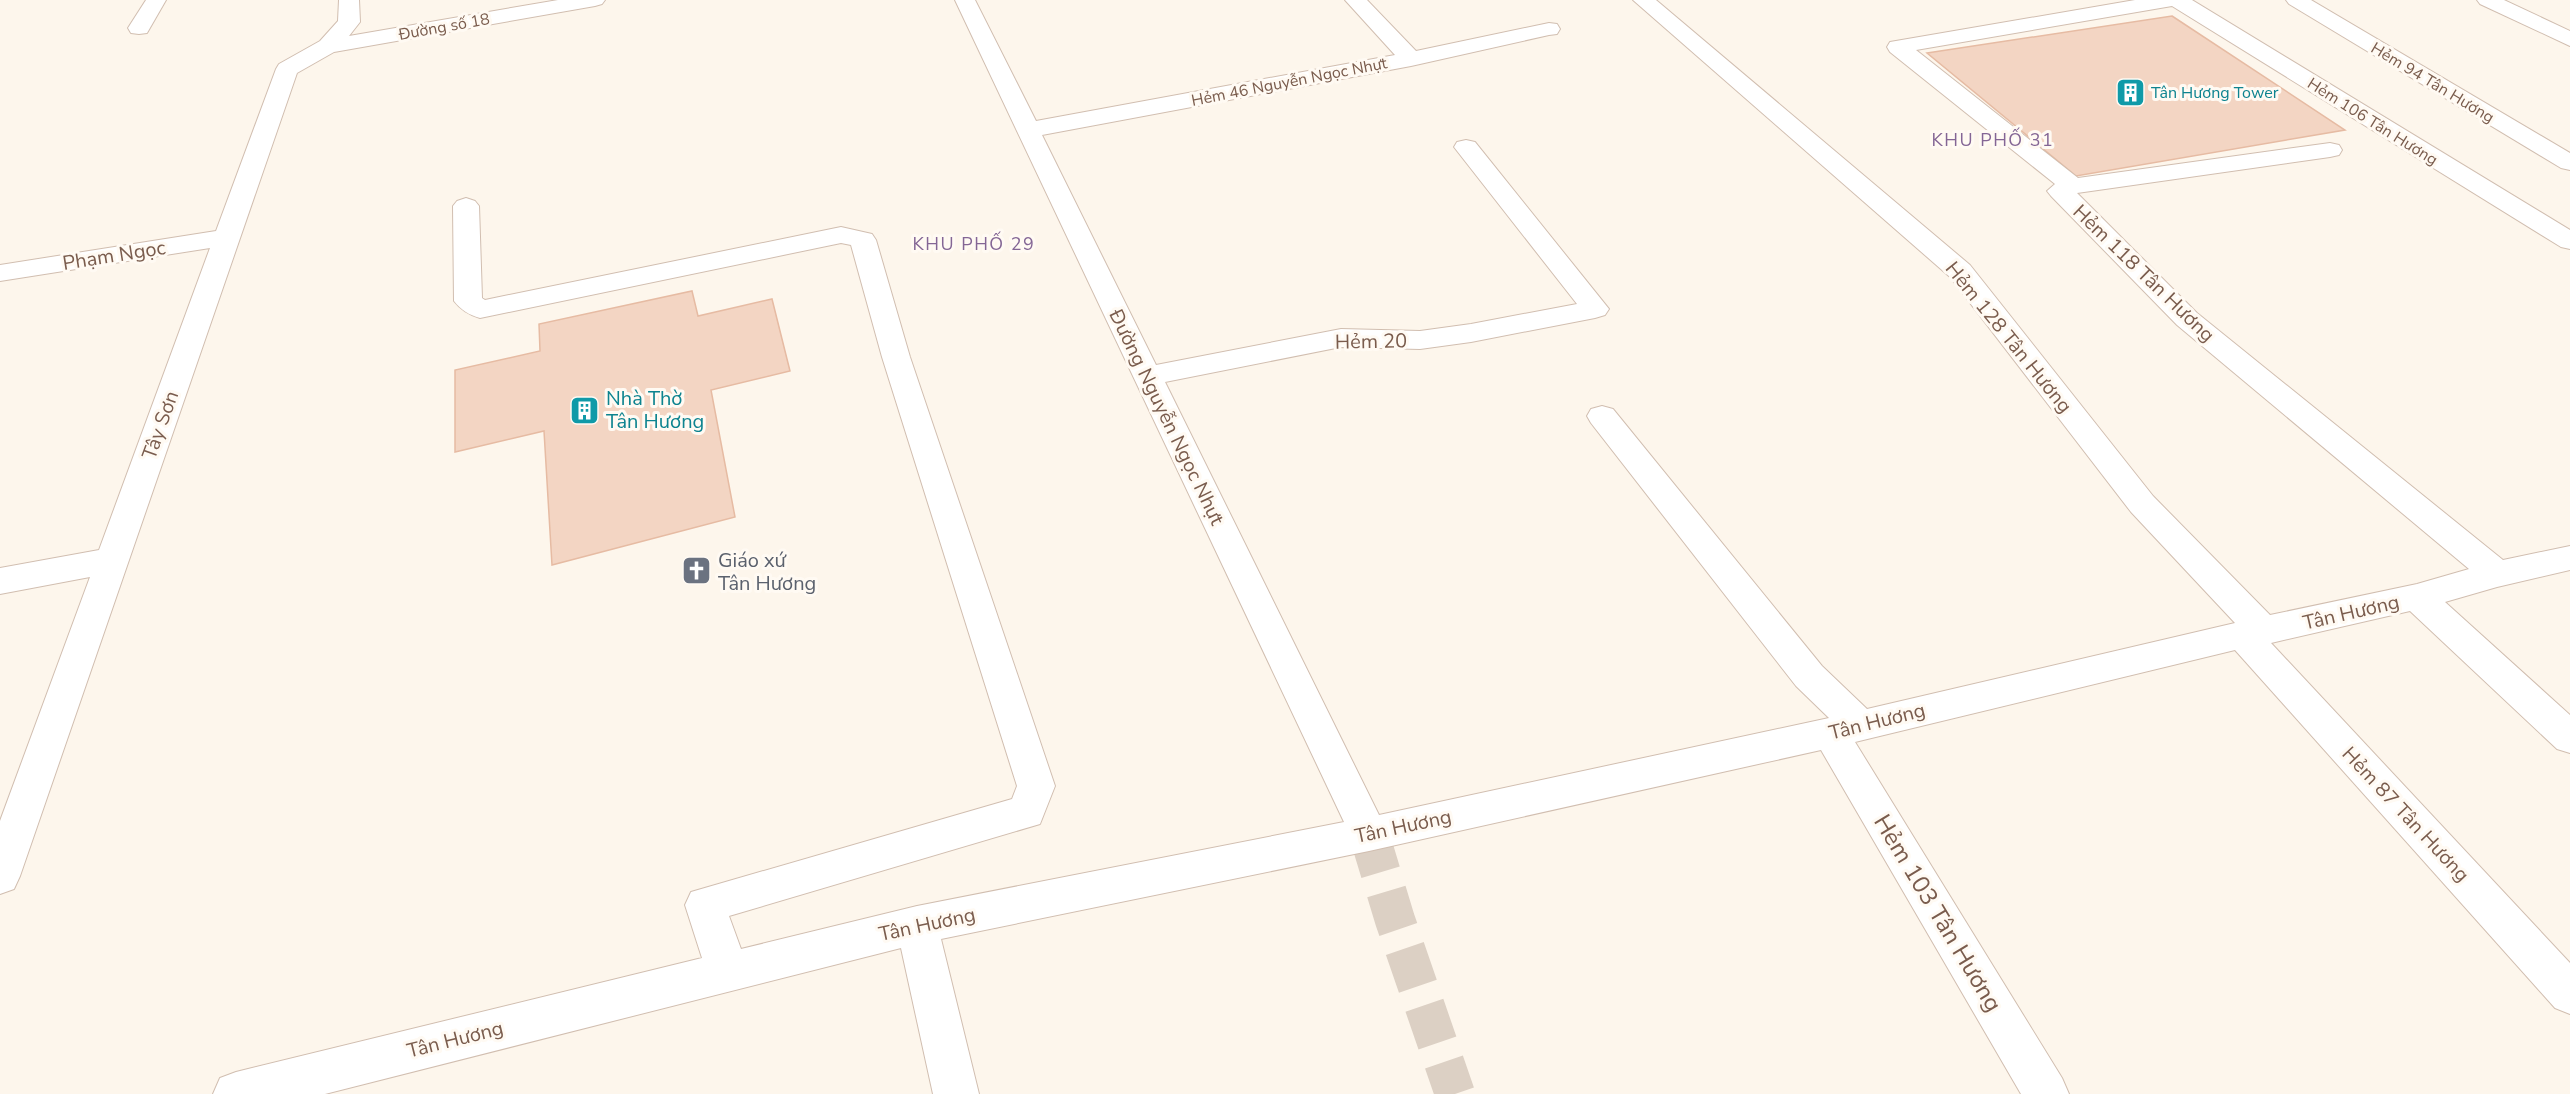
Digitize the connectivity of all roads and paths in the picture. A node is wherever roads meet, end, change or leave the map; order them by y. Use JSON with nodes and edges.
{"nodes":[{"id":1,"x":156,"y":0,"type":"edge"},
{"id":2,"x":349,"y":0,"type":"edge"},
{"id":3,"x":595,"y":0,"type":"edge"},
{"id":4,"x":965,"y":0,"type":"edge"},
{"id":5,"x":1355,"y":0,"type":"edge"},
{"id":6,"x":1643,"y":0,"type":"edge"},
{"id":7,"x":2174,"y":0,"type":"edge"},
{"id":8,"x":2296,"y":0,"type":"edge"},
{"id":9,"x":2487,"y":0,"type":"edge"},
{"id":10,"x":555,"y":3,"type":"edge"},
{"id":11,"x":138,"y":28,"type":"dead end"},
{"id":12,"x":1549,"y":29,"type":"dead end"},
{"id":13,"x":2570,"y":39,"type":"edge"},
{"id":14,"x":328,"y":45,"type":"junction"},
{"id":15,"x":1411,"y":59,"type":"junction"},
{"id":16,"x":1028,"y":130,"type":"junction"},
{"id":17,"x":1466,"y":147,"type":"dead end"},
{"id":18,"x":2330,"y":150,"type":"dead end"},
{"id":19,"x":2570,"y":163,"type":"edge"},
{"id":20,"x":2073,"y":186,"type":"junction"},
{"id":21,"x":466,"y":206,"type":"dead end"},
{"id":22,"x":227,"y":237,"type":"junction"},
{"id":23,"x":2570,"y":241,"type":"edge"},
{"id":24,"x":0,"y":273,"type":"edge"},
{"id":25,"x":1147,"y":376,"type":"junction"},
{"id":26,"x":1602,"y":416,"type":"dead end"},
{"id":27,"x":2570,"y":558,"type":"edge"},
{"id":28,"x":112,"y":560,"type":"junction"},
{"id":29,"x":2497,"y":574,"type":"junction"},
{"id":30,"x":0,"y":581,"type":"edge"},
{"id":31,"x":2417,"y":597,"type":"junction"},
{"id":32,"x":2253,"y":634,"type":"junction"},
{"id":33,"x":1844,"y":729,"type":"junction"},
{"id":34,"x":2570,"y":738,"type":"edge"},
{"id":35,"x":1369,"y":834,"type":"junction"},
{"id":36,"x":0,"y":876,"type":"edge"},
{"id":37,"x":916,"y":925,"type":"junction"},
{"id":38,"x":727,"y":971,"type":"junction"},
{"id":39,"x":2570,"y":994,"type":"edge"},
{"id":40,"x":236,"y":1094,"type":"edge"},
{"id":41,"x":956,"y":1094,"type":"edge"},
{"id":42,"x":2046,"y":1094,"type":"edge"}],
"edges":[{"from":1,"to":11,"type":"street"},
{"from":2,"to":14,"type":"street","name":"Tây Sơn"},
{"from":3,"to":10,"type":"street","name":"Đường số 18"},
{"from":4,"to":16,"type":"street","name":"Đường Nguyễn Ngọc Nhựt"},
{"from":5,"to":15,"type":"street"},
{"from":6,"to":32,"type":"street","name":"Hẻm 128 Tân Hương"},
{"from":7,"to":20,"type":"street"},
{"from":7,"to":23,"type":"street","name":"Hẻm 106 Tân Hương"},
{"from":8,"to":19,"type":"street","name":"Hẻm 94 Tân Hương"},
{"from":9,"to":13,"type":"street"},
{"from":10,"to":14,"type":"street","name":"Đường số 18"},
{"from":12,"to":15,"type":"street","name":"Hẻm 46 Nguyễn Ngọc Nhựt"},
{"from":14,"to":22,"type":"street","name":"Tây Sơn"},
{"from":15,"to":16,"type":"street","name":"Hẻm 46 Nguyễn Ngọc Nhựt"},
{"from":16,"to":25,"type":"street","name":"Đường Nguyễn Ngọc Nhựt"},
{"from":17,"to":25,"type":"street","name":"Hẻm 20"},
{"from":18,"to":20,"type":"street","name":"Hẻm 118 Tân Hương"},
{"from":20,"to":29,"type":"street","name":"Hẻm 118 Tân Hương"},
{"from":21,"to":38,"type":"street"},
{"from":22,"to":24,"type":"street","name":"Phạm Ngọc"},
{"from":22,"to":28,"type":"street","name":"Tây Sơn"},
{"from":25,"to":35,"type":"street","name":"Đường Nguyễn Ngọc Nhựt"},
{"from":26,"to":33,"type":"street","name":"Hẻm 103 Tân Hương"},
{"from":27,"to":29,"type":"street","name":"Tân Hương"},
{"from":28,"to":30,"type":"street"},
{"from":28,"to":36,"type":"street","name":"Tây Sơn"},
{"from":29,"to":31,"type":"street","name":"Tân Hương"},
{"from":31,"to":32,"type":"street","name":"Tân Hương"},
{"from":31,"to":34,"type":"street"},
{"from":32,"to":33,"type":"street","name":"Tân Hương"},
{"from":32,"to":39,"type":"street","name":"Hẻm 87 Tân Hương"},
{"from":33,"to":35,"type":"street","name":"Tân Hương"},
{"from":33,"to":42,"type":"street","name":"Hẻm 103 Tân Hương"},
{"from":35,"to":37,"type":"street","name":"Tân Hương"},
{"from":37,"to":38,"type":"street","name":"Tân Hương"},
{"from":37,"to":41,"type":"street"},
{"from":38,"to":40,"type":"street","name":"Tân Hương"}]}
